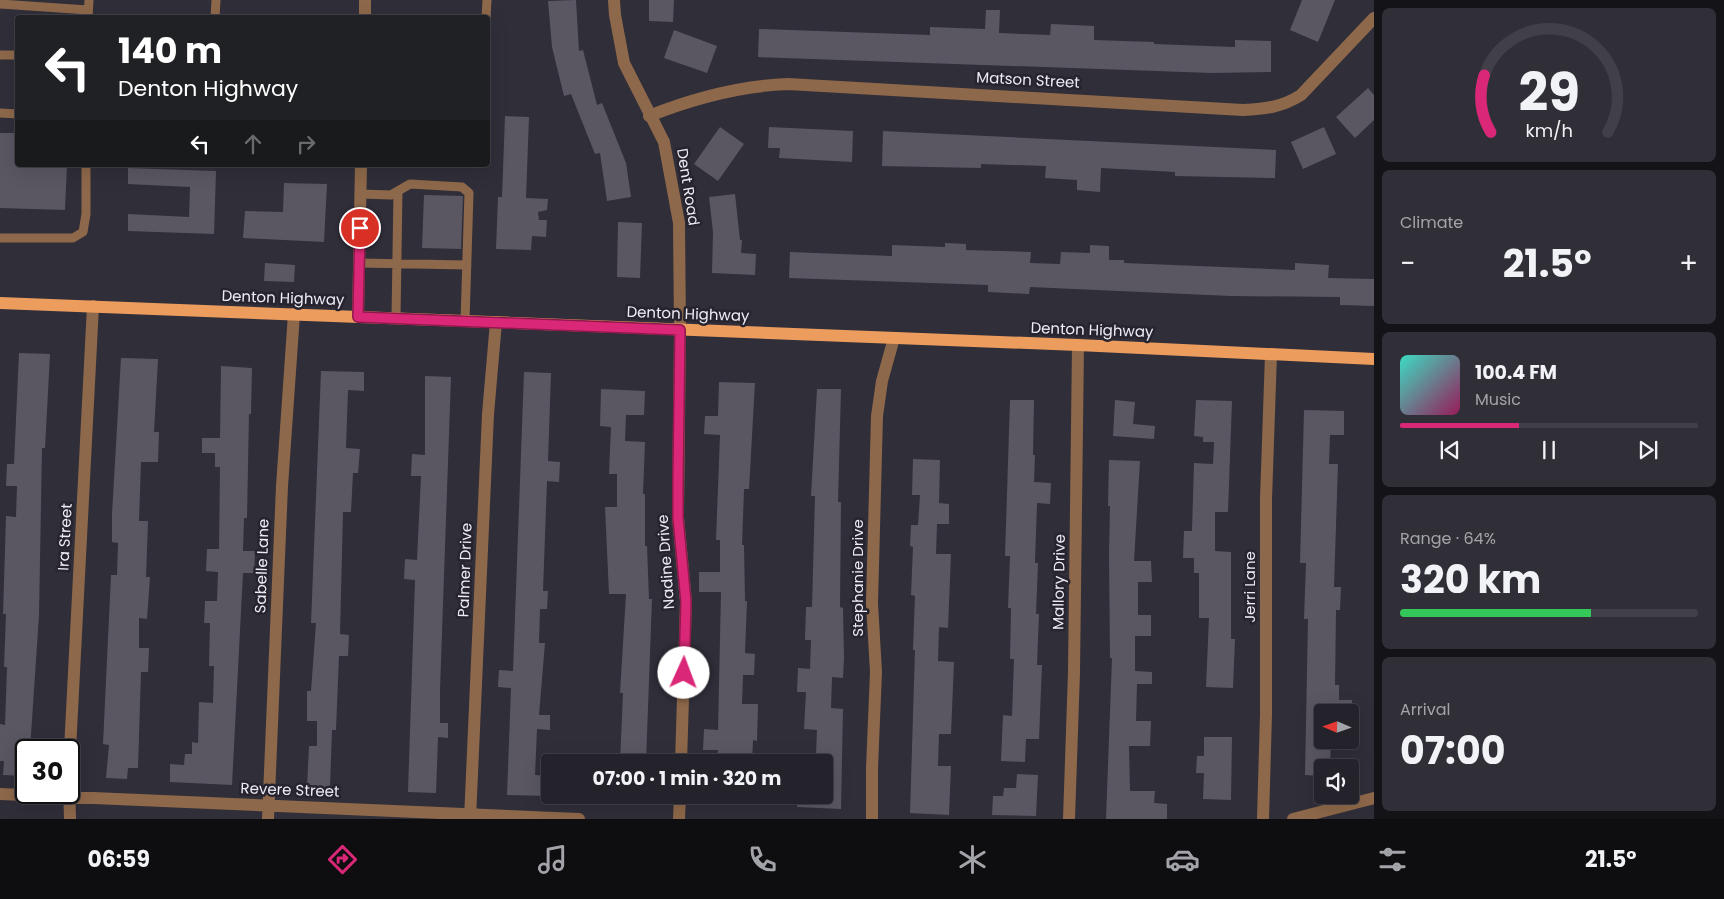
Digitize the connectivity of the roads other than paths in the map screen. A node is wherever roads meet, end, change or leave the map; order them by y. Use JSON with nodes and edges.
{"nodes":[{"id":1,"x":216,"y":0,"type":"edge"},
{"id":2,"x":365,"y":0,"type":"edge"},
{"id":3,"x":487,"y":0,"type":"edge"},
{"id":4,"x":614,"y":0,"type":"edge"},
{"id":5,"x":0,"y":4,"type":"edge"},
{"id":6,"x":88,"y":9,"type":"edge"},
{"id":7,"x":214,"y":15,"type":"edge"},
{"id":8,"x":365,"y":15,"type":"edge"},
{"id":9,"x":486,"y":15,"type":"edge"},
{"id":10,"x":1374,"y":18,"type":"edge"},
{"id":11,"x":0,"y":55,"type":"edge"},
{"id":12,"x":15,"y":55,"type":"edge"},
{"id":13,"x":0,"y":113,"type":"edge"},
{"id":14,"x":15,"y":114,"type":"edge"},
{"id":15,"x":649,"y":116,"type":"junction"},
{"id":16,"x":86,"y":167,"type":"edge"},
{"id":17,"x":361,"y":167,"type":"edge"},
{"id":18,"x":398,"y":191,"type":"junction"},
{"id":19,"x":361,"y":194,"type":"junction"},
{"id":20,"x":0,"y":238,"type":"edge"},
{"id":21,"x":359,"y":264,"type":"junction"},
{"id":22,"x":398,"y":264,"type":"junction"},
{"id":23,"x":467,"y":265,"type":"junction"},
{"id":24,"x":0,"y":303,"type":"edge"},
{"id":25,"x":93,"y":306,"type":"junction"},
{"id":26,"x":294,"y":314,"type":"junction"},
{"id":27,"x":358,"y":317,"type":"junction"},
{"id":28,"x":396,"y":318,"type":"junction"},
{"id":29,"x":465,"y":321,"type":"junction"},
{"id":30,"x":496,"y":322,"type":"junction"},
{"id":31,"x":680,"y":330,"type":"junction"},
{"id":32,"x":894,"y":338,"type":"junction"},
{"id":33,"x":1078,"y":345,"type":"junction"},
{"id":34,"x":1271,"y":354,"type":"junction"},
{"id":35,"x":1374,"y":359,"type":"edge"},
{"id":36,"x":71,"y":739,"type":"edge"},
{"id":37,"x":681,"y":754,"type":"edge"},
{"id":38,"x":80,"y":791,"type":"edge"},
{"id":39,"x":15,"y":793,"type":"edge"},
{"id":40,"x":0,"y":794,"type":"edge"},
{"id":41,"x":1374,"y":798,"type":"edge"},
{"id":42,"x":69,"y":804,"type":"edge"},
{"id":43,"x":680,"y":804,"type":"edge"},
{"id":44,"x":269,"y":806,"type":"junction"},
{"id":45,"x":470,"y":816,"type":"edge"},
{"id":46,"x":70,"y":819,"type":"edge"},
{"id":47,"x":268,"y":819,"type":"edge"},
{"id":48,"x":579,"y":819,"type":"edge"},
{"id":49,"x":679,"y":819,"type":"edge"},
{"id":50,"x":872,"y":819,"type":"edge"},
{"id":51,"x":1069,"y":819,"type":"edge"},
{"id":52,"x":1263,"y":819,"type":"edge"},
{"id":53,"x":1292,"y":819,"type":"edge"}],
"edges":[{"from":1,"to":7,"type":"lane"},
{"from":2,"to":8,"type":"street"},
{"from":3,"to":9,"type":"lane"},
{"from":4,"to":15,"type":"street","name":"Dent Road"},
{"from":5,"to":6,"type":"lane"},
{"from":10,"to":15,"type":"street","name":"Matson Street"},
{"from":11,"to":12,"type":"lane"},
{"from":13,"to":14,"type":"lane"},
{"from":15,"to":31,"type":"street","name":"Dent Road"},
{"from":16,"to":20,"type":"lane"},
{"from":17,"to":19,"type":"street"},
{"from":18,"to":19,"type":"lane"},
{"from":18,"to":22,"type":"lane"},
{"from":18,"to":23,"type":"lane"},
{"from":19,"to":21,"type":"street"},
{"from":21,"to":22,"type":"lane"},
{"from":21,"to":27,"type":"street"},
{"from":22,"to":23,"type":"lane"},
{"from":22,"to":28,"type":"lane"},
{"from":23,"to":29,"type":"lane"},
{"from":24,"to":25,"type":"main road","name":"Denton Highway"},
{"from":25,"to":26,"type":"main road","name":"Denton Highway"},
{"from":25,"to":36,"type":"street","name":"Ira Street"},
{"from":26,"to":27,"type":"main road","name":"Denton Highway"},
{"from":26,"to":44,"type":"street","name":"Sabelle Lane"},
{"from":27,"to":28,"type":"main road","name":"Denton Highway"},
{"from":28,"to":29,"type":"main road","name":"Denton Highway"},
{"from":29,"to":30,"type":"main road","name":"Denton Highway"},
{"from":30,"to":31,"type":"main road","name":"Denton Highway"},
{"from":30,"to":45,"type":"street","name":"Palmer Drive"},
{"from":31,"to":32,"type":"main road","name":"Denton Highway"},
{"from":31,"to":37,"type":"street","name":"Nadine Drive"},
{"from":32,"to":33,"type":"main road","name":"Denton Highway"},
{"from":32,"to":50,"type":"street","name":"Stephanie Drive"},
{"from":33,"to":34,"type":"main road","name":"Denton Highway"},
{"from":33,"to":51,"type":"street","name":"Mallory Drive"},
{"from":34,"to":35,"type":"main road","name":"Denton Highway"},
{"from":34,"to":52,"type":"street","name":"Jerri Lane"},
{"from":38,"to":44,"type":"street","name":"Revere Street"},
{"from":39,"to":40,"type":"street","name":"Revere Street"},
{"from":41,"to":53,"type":"street"},
{"from":42,"to":46,"type":"street"},
{"from":43,"to":49,"type":"street"},
{"from":44,"to":45,"type":"street","name":"Revere Street"},
{"from":44,"to":47,"type":"street","name":"Sabelle Lane"},
{"from":45,"to":48,"type":"street","name":"Revere Street"}]}
